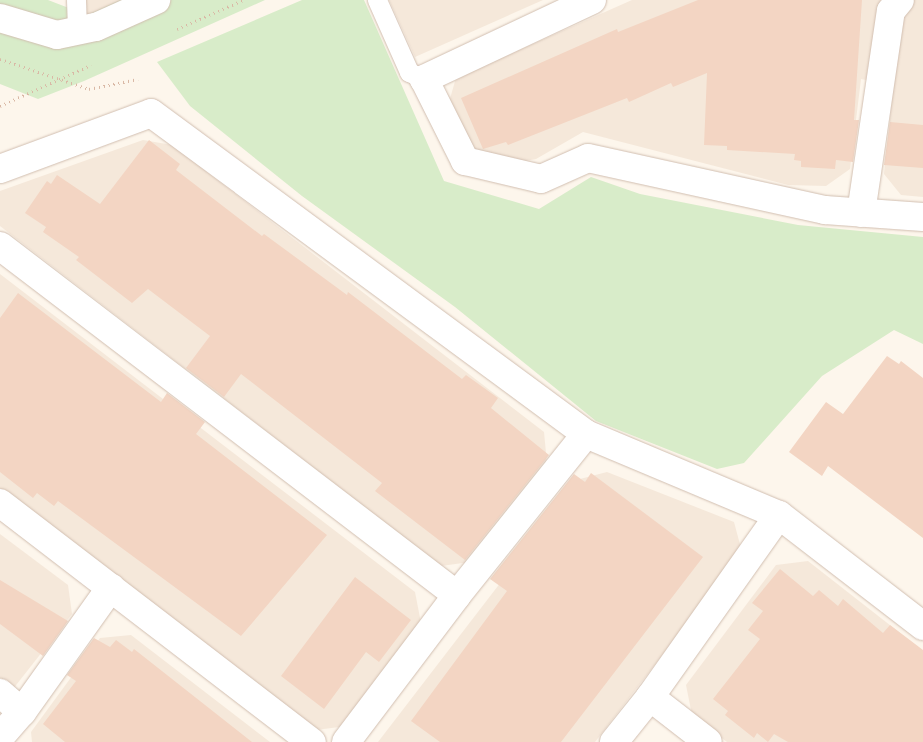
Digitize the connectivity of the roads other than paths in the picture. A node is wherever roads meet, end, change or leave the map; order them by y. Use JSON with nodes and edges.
{"nodes":[{"id":1,"x":76,"y":0,"type":"edge"},
{"id":2,"x":156,"y":0,"type":"edge"},
{"id":3,"x":377,"y":0,"type":"edge"},
{"id":4,"x":592,"y":0,"type":"edge"},
{"id":5,"x":900,"y":0,"type":"edge"},
{"id":6,"x":0,"y":18,"type":"edge"},
{"id":7,"x":77,"y":31,"type":"junction"},
{"id":8,"x":424,"y":79,"type":"junction"},
{"id":9,"x":0,"y":169,"type":"edge"},
{"id":10,"x":861,"y":212,"type":"junction"},
{"id":11,"x":923,"y":217,"type":"edge"},
{"id":12,"x":0,"y":246,"type":"edge"},
{"id":13,"x":586,"y":434,"type":"junction"},
{"id":14,"x":0,"y":502,"type":"edge"},
{"id":15,"x":779,"y":515,"type":"junction"},
{"id":16,"x":111,"y":587,"type":"junction"},
{"id":17,"x":457,"y":595,"type":"junction"},
{"id":18,"x":923,"y":626,"type":"edge"},
{"id":19,"x":0,"y":693,"type":"edge"},
{"id":20,"x":650,"y":698,"type":"junction"},
{"id":21,"x":22,"y":712,"type":"junction"},
{"id":22,"x":0,"y":736,"type":"edge"},
{"id":23,"x":312,"y":742,"type":"edge"},
{"id":24,"x":346,"y":742,"type":"edge"},
{"id":25,"x":614,"y":742,"type":"edge"},
{"id":26,"x":708,"y":742,"type":"edge"}],
"edges":[{"from":1,"to":7,"type":"lane"},
{"from":2,"to":7,"type":"street"},
{"from":3,"to":8,"type":"lane"},
{"from":4,"to":8,"type":"street"},
{"from":5,"to":10,"type":"street"},
{"from":6,"to":7,"type":"street"},
{"from":8,"to":10,"type":"street"},
{"from":9,"to":13,"type":"street"},
{"from":10,"to":11,"type":"street"},
{"from":12,"to":17,"type":"street"},
{"from":13,"to":15,"type":"street"},
{"from":13,"to":17,"type":"street"},
{"from":14,"to":16,"type":"street"},
{"from":15,"to":18,"type":"street"},
{"from":15,"to":20,"type":"street"},
{"from":16,"to":21,"type":"street"},
{"from":16,"to":23,"type":"street"},
{"from":17,"to":24,"type":"street"},
{"from":19,"to":21,"type":"street"},
{"from":20,"to":25,"type":"street"},
{"from":20,"to":26,"type":"street"},
{"from":21,"to":22,"type":"street"}]}
